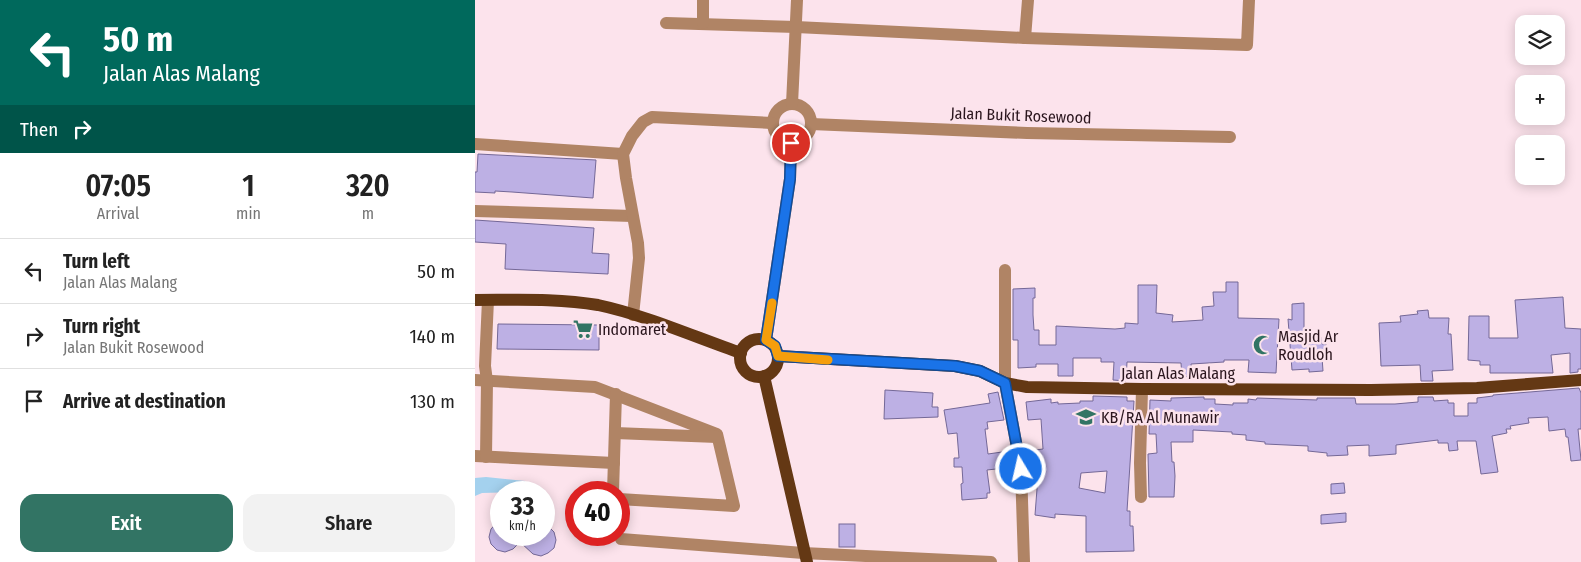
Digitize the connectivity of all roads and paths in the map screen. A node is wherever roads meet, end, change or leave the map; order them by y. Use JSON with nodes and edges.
{"nodes":[{"id":1,"x":703,"y":0,"type":"edge"},
{"id":2,"x":797,"y":0,"type":"edge"},
{"id":3,"x":1028,"y":0,"type":"edge"},
{"id":4,"x":1249,"y":0,"type":"edge"},
{"id":5,"x":666,"y":23,"type":"dead end"},
{"id":6,"x":703,"y":23,"type":"junction"},
{"id":7,"x":796,"y":27,"type":"junction"},
{"id":8,"x":1025,"y":38,"type":"junction"},
{"id":9,"x":792,"y":104,"type":"junction"},
{"id":10,"x":772,"y":123,"type":"junction"},
{"id":11,"x":811,"y":124,"type":"junction"},
{"id":12,"x":1230,"y":137,"type":"dead end"},
{"id":13,"x":791,"y":143,"type":"junction"},
{"id":14,"x":475,"y":144,"type":"edge"},
{"id":15,"x":623,"y":154,"type":"junction"},
{"id":16,"x":475,"y":211,"type":"edge"},
{"id":17,"x":632,"y":216,"type":"junction"},
{"id":18,"x":1005,"y":270,"type":"dead end"},
{"id":19,"x":481,"y":300,"type":"edge"},
{"id":20,"x":633,"y":315,"type":"junction"},
{"id":21,"x":766,"y":340,"type":"junction"},
{"id":22,"x":741,"y":352,"type":"junction"},
{"id":23,"x":778,"y":356,"type":"junction"},
{"id":24,"x":764,"y":376,"type":"junction"},
{"id":25,"x":1581,"y":380,"type":"edge"},
{"id":26,"x":481,"y":381,"type":"edge"},
{"id":27,"x":1005,"y":383,"type":"junction"},
{"id":28,"x":1142,"y":390,"type":"junction"},
{"id":29,"x":616,"y":394,"type":"junction"},
{"id":30,"x":615,"y":433,"type":"junction"},
{"id":31,"x":718,"y":437,"type":"junction"},
{"id":32,"x":480,"y":457,"type":"edge"},
{"id":33,"x":614,"y":463,"type":"junction"},
{"id":34,"x":613,"y":481,"type":"edge"},
{"id":35,"x":1141,"y":498,"type":"dead end"},
{"id":36,"x":630,"y":500,"type":"edge"},
{"id":37,"x":630,"y":540,"type":"edge"},
{"id":38,"x":805,"y":557,"type":"edge"},
{"id":39,"x":991,"y":562,"type":"edge"},
{"id":40,"x":1024,"y":562,"type":"edge"}],
"edges":[{"from":1,"to":6,"type":"street"},
{"from":2,"to":7,"type":"street"},
{"from":3,"to":8,"type":"street"},
{"from":4,"to":8,"type":"street"},
{"from":5,"to":6,"type":"street"},
{"from":6,"to":7,"type":"street"},
{"from":7,"to":8,"type":"street"},
{"from":7,"to":9,"type":"street"},
{"from":9,"to":10,"type":"street"},
{"from":9,"to":11,"type":"street"},
{"from":10,"to":13,"type":"street"},
{"from":10,"to":15,"type":"street"},
{"from":11,"to":12,"type":"street","name":"Jalan Bukit Rosewood"},
{"from":11,"to":13,"type":"street"},
{"from":13,"to":21,"type":"street"},
{"from":14,"to":15,"type":"street"},
{"from":15,"to":17,"type":"street"},
{"from":16,"to":17,"type":"street"},
{"from":17,"to":20,"type":"street"},
{"from":18,"to":27,"type":"street"},
{"from":19,"to":20,"type":"main road"},
{"from":19,"to":26,"type":"street"},
{"from":20,"to":22,"type":"main road"},
{"from":21,"to":22,"type":"main road"},
{"from":21,"to":23,"type":"main road"},
{"from":22,"to":24,"type":"main road"},
{"from":23,"to":24,"type":"main road"},
{"from":23,"to":27,"type":"main road","name":"Jalan Alas Malang"},
{"from":24,"to":38,"type":"main road"},
{"from":25,"to":28,"type":"main road","name":"Jalan Alas Malang"},
{"from":26,"to":29,"type":"street"},
{"from":26,"to":32,"type":"street"},
{"from":27,"to":28,"type":"main road","name":"Jalan Alas Malang"},
{"from":27,"to":40,"type":"street"},
{"from":28,"to":35,"type":"street"},
{"from":29,"to":30,"type":"street"},
{"from":29,"to":31,"type":"street"},
{"from":30,"to":31,"type":"street"},
{"from":30,"to":33,"type":"street"},
{"from":31,"to":36,"type":"street"},
{"from":32,"to":33,"type":"street"},
{"from":33,"to":34,"type":"street"},
{"from":37,"to":38,"type":"street"},
{"from":38,"to":39,"type":"street"}]}
